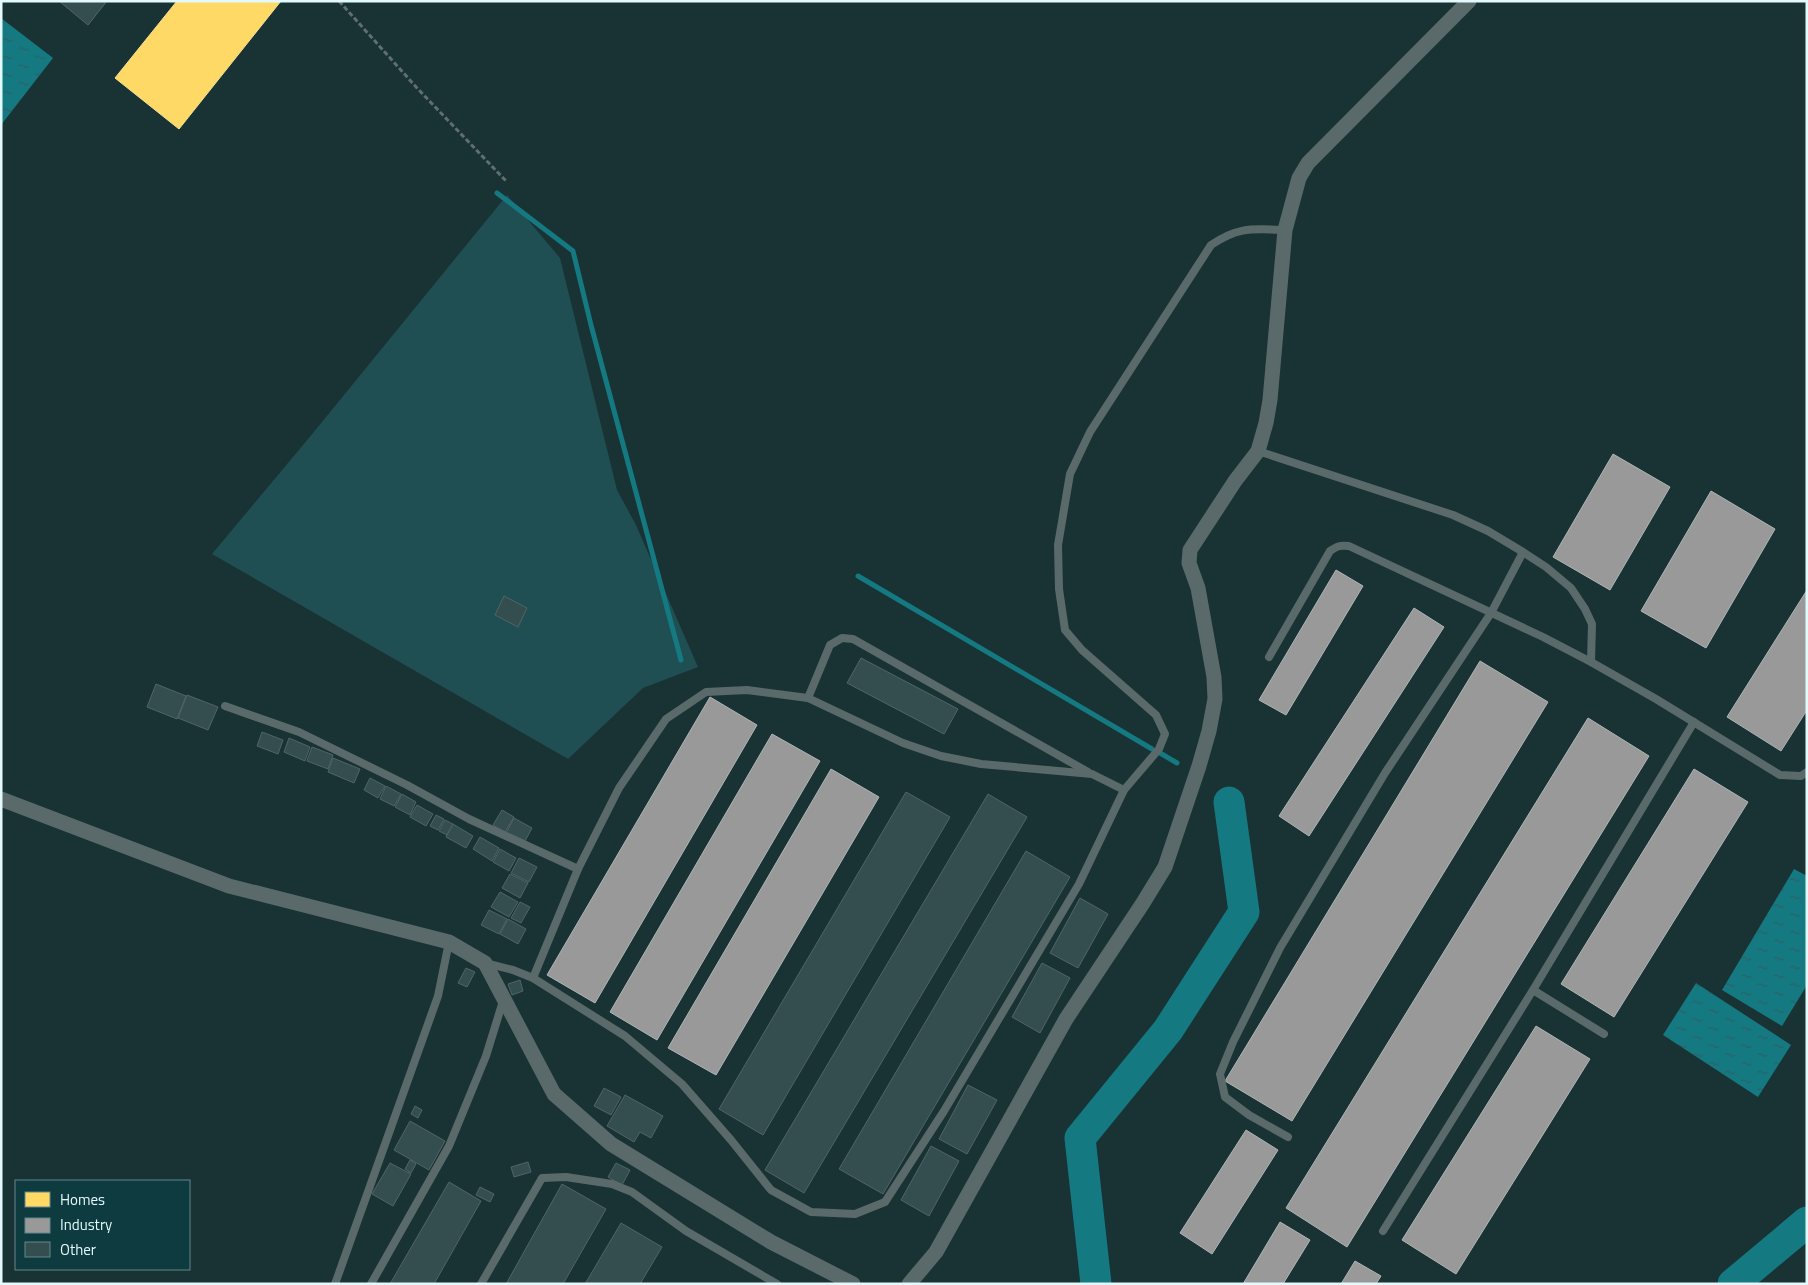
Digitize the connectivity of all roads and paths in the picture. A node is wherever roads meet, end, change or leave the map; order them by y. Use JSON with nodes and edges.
{"nodes":[{"id":1,"x":339,"y":1,"type":"edge"},
{"id":2,"x":1469,"y":1,"type":"edge"},
{"id":3,"x":507,"y":182,"type":"dead end"},
{"id":4,"x":1285,"y":230,"type":"junction"},
{"id":5,"x":1258,"y":450,"type":"junction"},
{"id":6,"x":1523,"y":552,"type":"junction"},
{"id":7,"x":1491,"y":612,"type":"junction"},
{"id":8,"x":1269,"y":657,"type":"dead end"},
{"id":9,"x":1591,"y":662,"type":"junction"},
{"id":10,"x":808,"y":698,"type":"junction"},
{"id":11,"x":225,"y":706,"type":"dead end"},
{"id":12,"x":1694,"y":722,"type":"junction"},
{"id":13,"x":1807,"y":772,"type":"edge"},
{"id":14,"x":1092,"y":774,"type":"junction"},
{"id":15,"x":1124,"y":790,"type":"junction"},
{"id":16,"x":1,"y":799,"type":"edge"},
{"id":17,"x":578,"y":869,"type":"junction"},
{"id":18,"x":449,"y":942,"type":"junction"},
{"id":19,"x":485,"y":963,"type":"junction"},
{"id":20,"x":533,"y":978,"type":"junction"},
{"id":21,"x":1533,"y":990,"type":"junction"},
{"id":22,"x":504,"y":1001,"type":"junction"},
{"id":23,"x":1604,"y":1034,"type":"dead end"},
{"id":24,"x":1288,"y":1137,"type":"dead end"},
{"id":25,"x":1383,"y":1231,"type":"dead end"},
{"id":26,"x":335,"y":1284,"type":"edge"},
{"id":27,"x":371,"y":1284,"type":"edge"},
{"id":28,"x":480,"y":1284,"type":"edge"},
{"id":29,"x":777,"y":1284,"type":"edge"},
{"id":30,"x":853,"y":1284,"type":"edge"},
{"id":31,"x":909,"y":1284,"type":"edge"}],
"edges":[{"from":1,"to":3,"type":"path"},
{"from":2,"to":4,"type":"street"},
{"from":4,"to":5,"type":"street"},
{"from":4,"to":15,"type":"lane"},
{"from":5,"to":6,"type":"lane"},
{"from":5,"to":31,"type":"street"},
{"from":6,"to":7,"type":"lane"},
{"from":6,"to":9,"type":"lane"},
{"from":7,"to":8,"type":"lane"},
{"from":7,"to":9,"type":"lane"},
{"from":7,"to":24,"type":"lane"},
{"from":9,"to":12,"type":"lane"},
{"from":10,"to":14,"type":"lane"},
{"from":10,"to":14,"type":"lane"},
{"from":10,"to":17,"type":"lane"},
{"from":11,"to":17,"type":"lane"},
{"from":12,"to":13,"type":"lane"},
{"from":12,"to":21,"type":"lane"},
{"from":14,"to":15,"type":"lane"},
{"from":15,"to":20,"type":"lane"},
{"from":16,"to":18,"type":"street"},
{"from":17,"to":20,"type":"lane"},
{"from":18,"to":19,"type":"street"},
{"from":18,"to":26,"type":"lane"},
{"from":19,"to":20,"type":"lane"},
{"from":19,"to":22,"type":"street"},
{"from":21,"to":23,"type":"lane"},
{"from":21,"to":25,"type":"lane"},
{"from":22,"to":27,"type":"lane"},
{"from":22,"to":30,"type":"street"},
{"from":28,"to":29,"type":"lane"}]}
